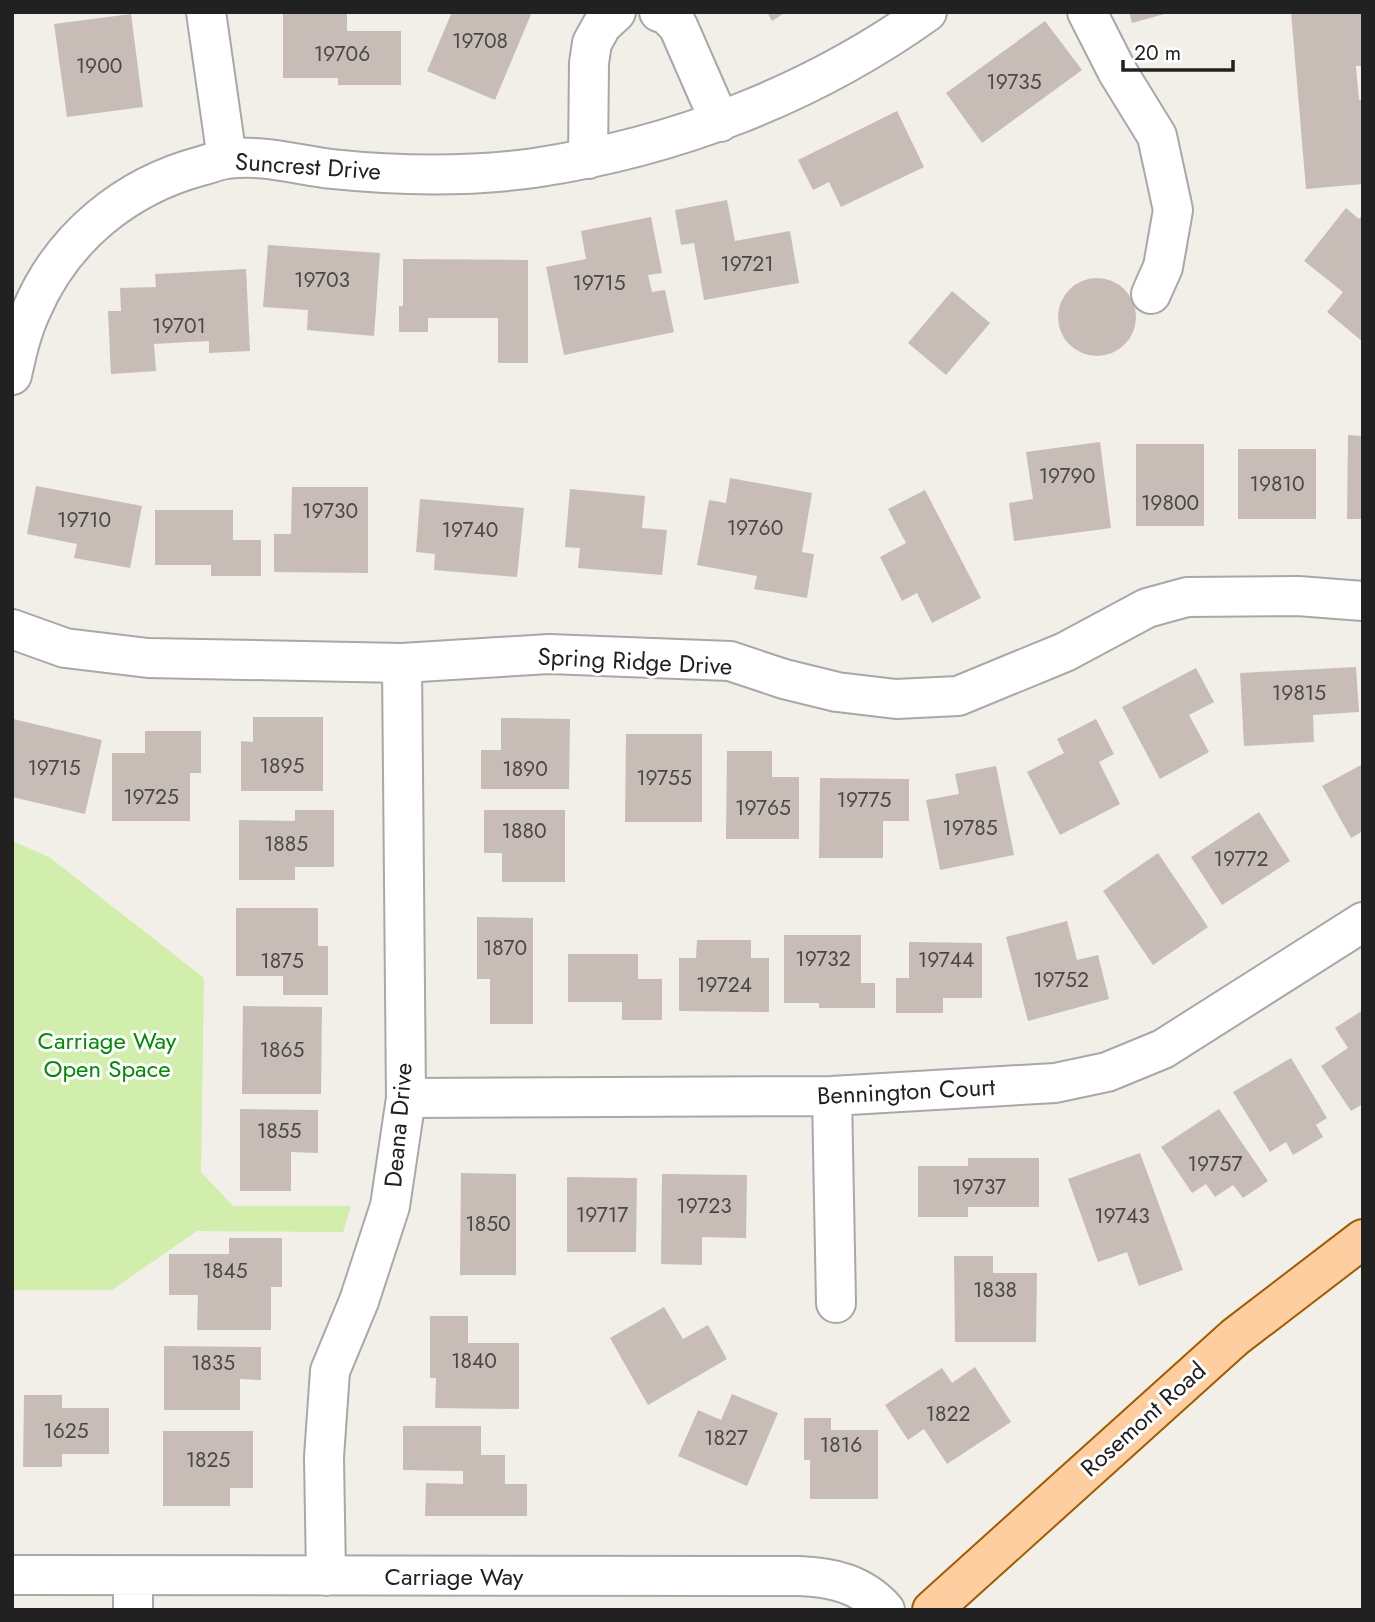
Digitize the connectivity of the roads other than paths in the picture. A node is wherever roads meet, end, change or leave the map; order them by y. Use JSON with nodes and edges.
{"nodes":[{"id":1,"x":206,"y":12,"type":"edge"},
{"id":2,"x":616,"y":12,"type":"edge"},
{"id":3,"x":659,"y":12,"type":"edge"},
{"id":4,"x":927,"y":12,"type":"edge"},
{"id":5,"x":1087,"y":12,"type":"edge"},
{"id":6,"x":720,"y":122,"type":"junction"},
{"id":7,"x":227,"y":159,"type":"junction"},
{"id":8,"x":588,"y":159,"type":"junction"},
{"id":9,"x":1151,"y":294,"type":"dead end"},
{"id":10,"x":12,"y":375,"type":"edge"},
{"id":11,"x":1363,"y":601,"type":"edge"},
{"id":12,"x":12,"y":629,"type":"edge"},
{"id":13,"x":402,"y":663,"type":"junction"},
{"id":14,"x":1363,"y":922,"type":"edge"},
{"id":15,"x":832,"y":1096,"type":"junction"},
{"id":16,"x":406,"y":1098,"type":"junction"},
{"id":17,"x":1363,"y":1239,"type":"edge"},
{"id":18,"x":836,"y":1303,"type":"dead end"},
{"id":19,"x":12,"y":1575,"type":"edge"},
{"id":20,"x":326,"y":1576,"type":"junction"},
{"id":21,"x":133,"y":1593,"type":"edge"},
{"id":22,"x":885,"y":1610,"type":"edge"},
{"id":23,"x":932,"y":1610,"type":"edge"}],
"edges":[{"from":1,"to":7,"type":"street"},
{"from":2,"to":8,"type":"street"},
{"from":3,"to":6,"type":"street"},
{"from":4,"to":6,"type":"street","name":"Suncrest Drive"},
{"from":5,"to":9,"type":"street"},
{"from":6,"to":8,"type":"street","name":"Suncrest Drive"},
{"from":7,"to":8,"type":"street","name":"Suncrest Drive"},
{"from":7,"to":10,"type":"street","name":"Suncrest Drive"},
{"from":11,"to":13,"type":"street","name":"Spring Ridge Drive"},
{"from":12,"to":13,"type":"street","name":"Spring Ridge Drive"},
{"from":13,"to":16,"type":"street","name":"Deana Drive"},
{"from":14,"to":15,"type":"street","name":"Bennington Court"},
{"from":15,"to":16,"type":"street","name":"Bennington Court"},
{"from":15,"to":18,"type":"street"},
{"from":16,"to":20,"type":"street","name":"Deana Drive"},
{"from":17,"to":23,"type":"main road","name":"Rosemont Road"},
{"from":19,"to":21,"type":"street","name":"Carriage Way"},
{"from":20,"to":21,"type":"street","name":"Carriage Way"},
{"from":20,"to":22,"type":"street","name":"Carriage Way"}]}
